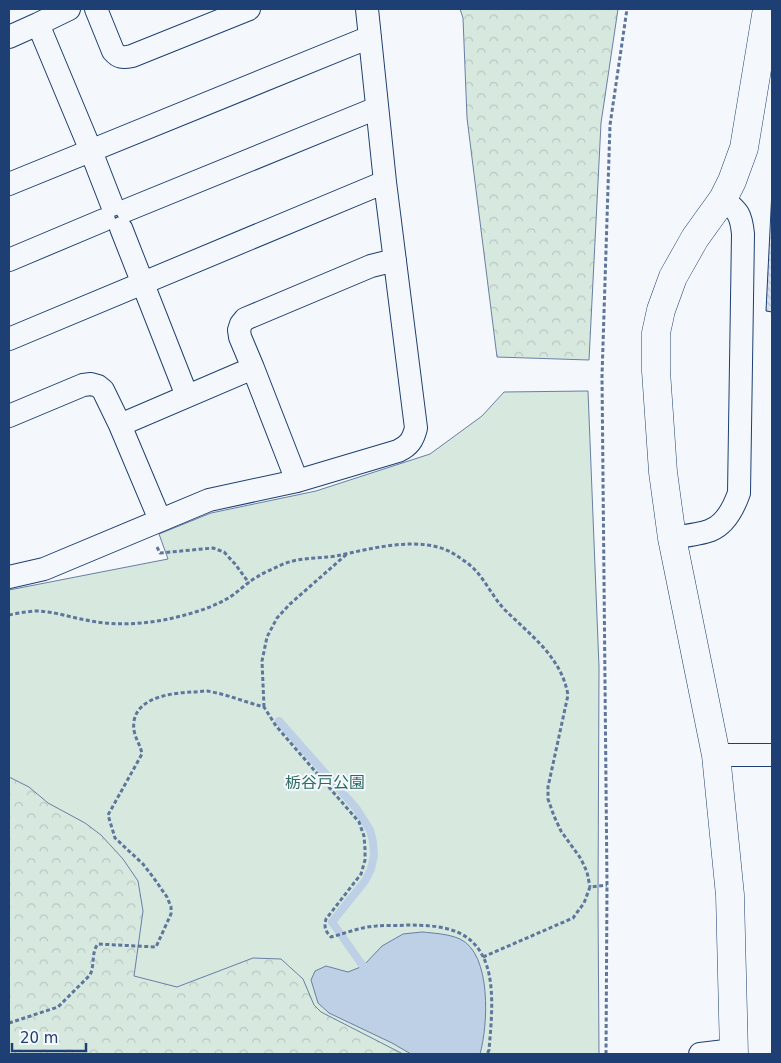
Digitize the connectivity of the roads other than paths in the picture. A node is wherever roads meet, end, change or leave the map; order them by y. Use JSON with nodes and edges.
{"nodes":[{"id":1,"x":69,"y":9,"type":"edge"},
{"id":2,"x":96,"y":9,"type":"edge"},
{"id":3,"x":249,"y":9,"type":"edge"},
{"id":4,"x":367,"y":9,"type":"edge"},
{"id":5,"x":767,"y":9,"type":"edge"},
{"id":6,"x":38,"y":24,"type":"junction"},
{"id":7,"x":9,"y":37,"type":"edge"},
{"id":8,"x":370,"y":37,"type":"junction"},
{"id":9,"x":377,"y":108,"type":"junction"},
{"id":10,"x":91,"y":151,"type":"junction"},
{"id":11,"x":386,"y":182,"type":"junction"},
{"id":12,"x":9,"y":184,"type":"edge"},
{"id":13,"x":722,"y":199,"type":"junction"},
{"id":14,"x":116,"y":216,"type":"junction"},
{"id":15,"x":9,"y":260,"type":"edge"},
{"id":16,"x":395,"y":260,"type":"junction"},
{"id":17,"x":142,"y":283,"type":"junction"},
{"id":18,"x":9,"y":339,"type":"edge"},
{"id":19,"x":253,"y":368,"type":"junction"},
{"id":20,"x":187,"y":396,"type":"junction"},
{"id":21,"x":9,"y":416,"type":"edge"},
{"id":22,"x":120,"y":425,"type":"junction"},
{"id":23,"x":297,"y":481,"type":"junction"},
{"id":24,"x":160,"y":520,"type":"junction"},
{"id":25,"x":672,"y":538,"type":"junction"},
{"id":26,"x":9,"y":577,"type":"edge"},
{"id":27,"x":716,"y":755,"type":"junction"},
{"id":28,"x":772,"y":755,"type":"edge"},
{"id":29,"x":734,"y":1052,"type":"edge"},
{"id":30,"x":700,"y":1054,"type":"edge"}],
"edges":[{"from":1,"to":6,"type":"street"},
{"from":2,"to":3,"type":"street"},
{"from":4,"to":8,"type":"street"},
{"from":5,"to":13,"type":"street"},
{"from":6,"to":7,"type":"street"},
{"from":6,"to":10,"type":"street"},
{"from":8,"to":9,"type":"street"},
{"from":8,"to":10,"type":"street"},
{"from":9,"to":11,"type":"street"},
{"from":9,"to":14,"type":"street"},
{"from":10,"to":12,"type":"street"},
{"from":10,"to":14,"type":"street"},
{"from":11,"to":16,"type":"street"},
{"from":11,"to":17,"type":"street"},
{"from":13,"to":25,"type":"street"},
{"from":13,"to":25,"type":"street"},
{"from":14,"to":15,"type":"street"},
{"from":14,"to":17,"type":"street"},
{"from":16,"to":19,"type":"street"},
{"from":16,"to":23,"type":"street"},
{"from":17,"to":18,"type":"street"},
{"from":17,"to":20,"type":"street"},
{"from":19,"to":20,"type":"street"},
{"from":19,"to":23,"type":"street"},
{"from":20,"to":22,"type":"street"},
{"from":21,"to":22,"type":"street"},
{"from":22,"to":24,"type":"street"},
{"from":23,"to":24,"type":"street"},
{"from":24,"to":26,"type":"street"},
{"from":25,"to":27,"type":"street"},
{"from":27,"to":28,"type":"street"},
{"from":27,"to":29,"type":"street"},
{"from":29,"to":30,"type":"street"}]}
